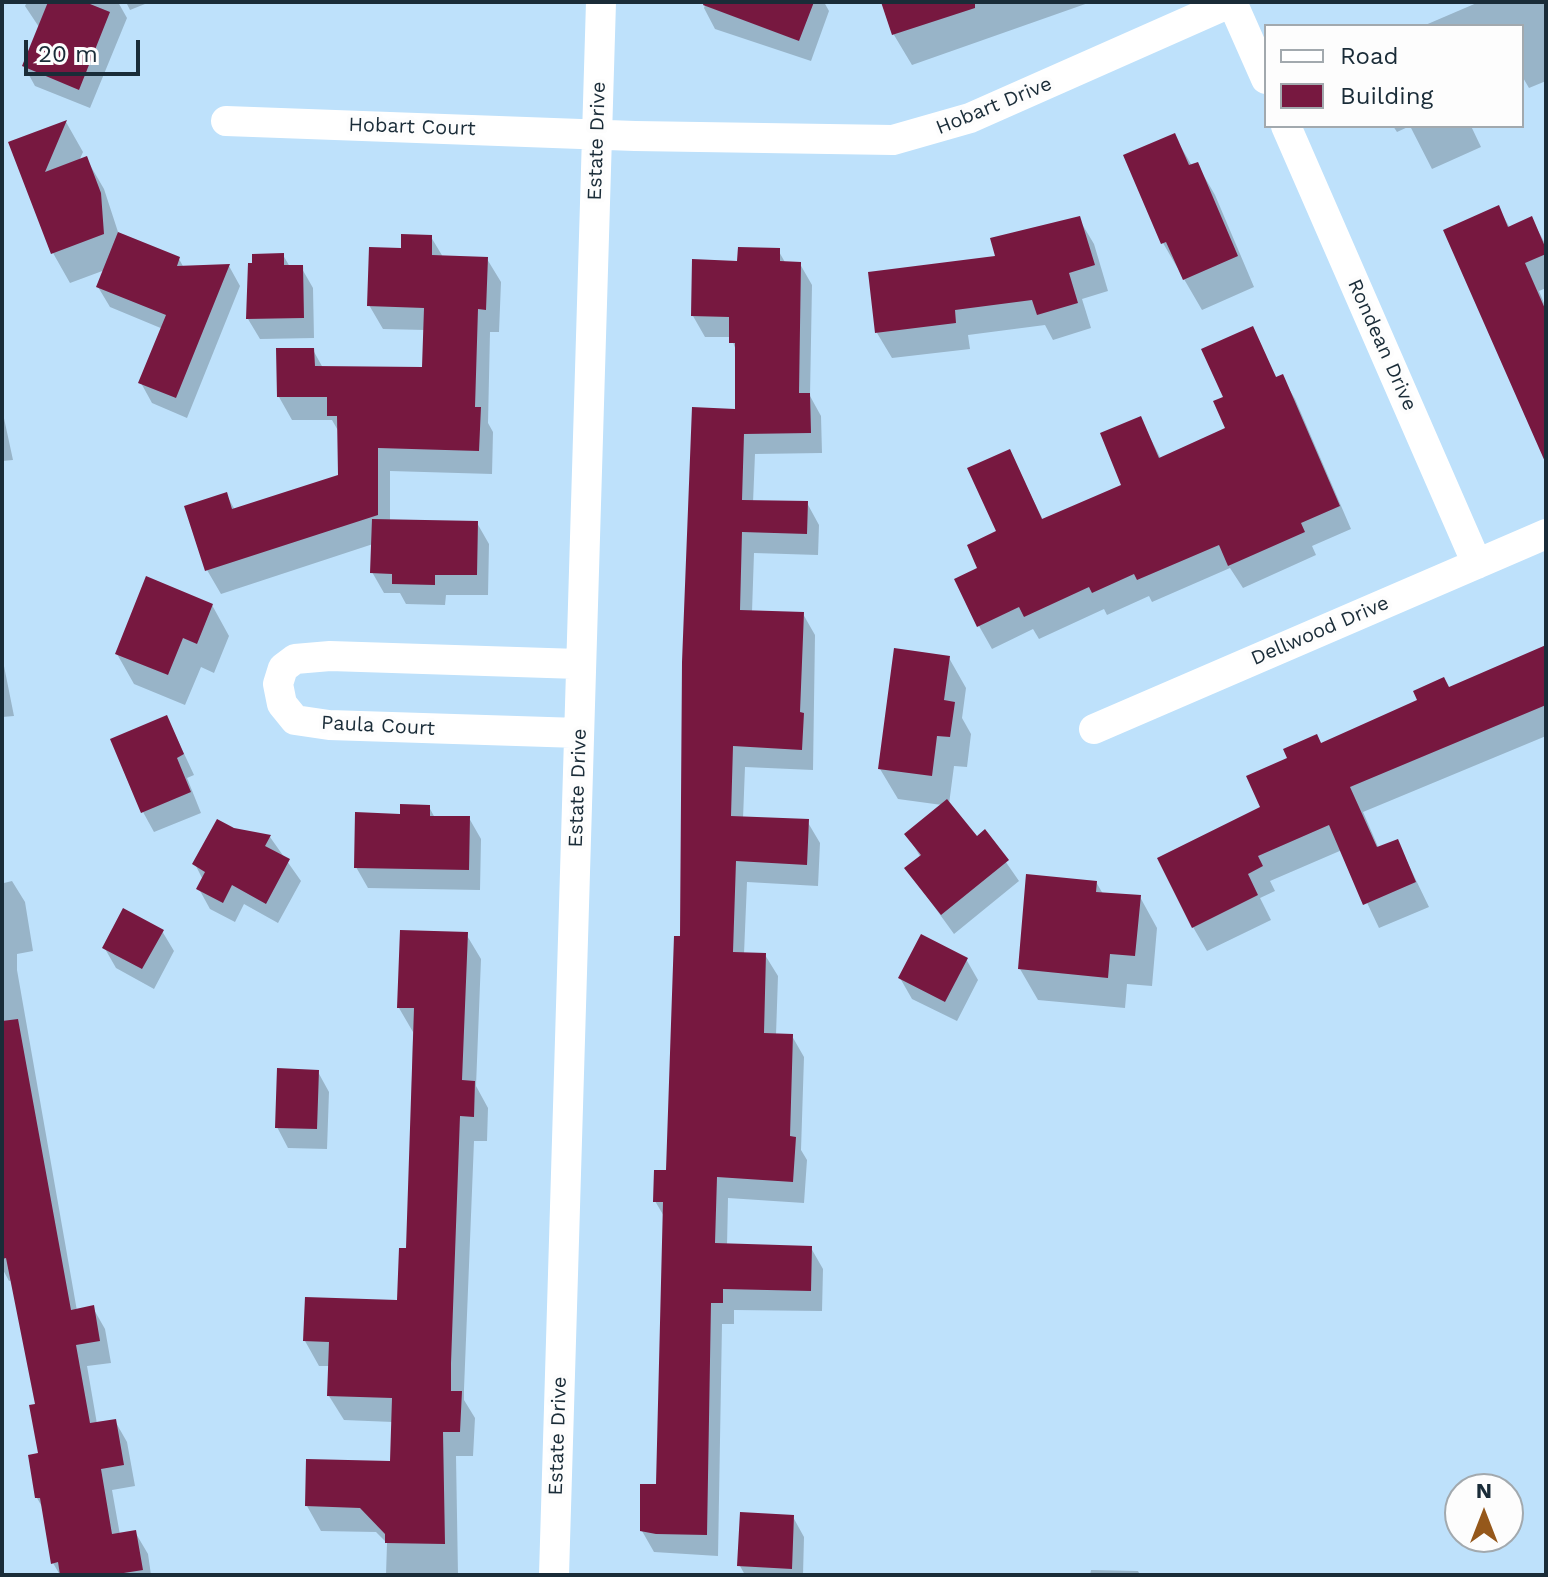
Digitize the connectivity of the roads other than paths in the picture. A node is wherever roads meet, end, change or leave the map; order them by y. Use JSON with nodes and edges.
{"nodes":[{"id":1,"x":601,"y":2,"type":"edge"},
{"id":2,"x":1232,"y":2,"type":"edge"},
{"id":3,"x":1264,"y":74,"type":"edge"},
{"id":4,"x":226,"y":121,"type":"dead end"},
{"id":5,"x":1287,"y":128,"type":"edge"},
{"id":6,"x":597,"y":133,"type":"junction"},
{"id":7,"x":1546,"y":534,"type":"edge"},
{"id":8,"x":1477,"y":564,"type":"junction"},
{"id":9,"x":579,"y":664,"type":"junction"},
{"id":10,"x":1094,"y":729,"type":"dead end"},
{"id":11,"x":579,"y":733,"type":"junction"},
{"id":12,"x":554,"y":1575,"type":"edge"}],
"edges":[{"from":1,"to":6,"type":"street","name":"Estate Drive"},
{"from":2,"to":3,"type":"street"},
{"from":2,"to":6,"type":"street","name":"Hobart Drive"},
{"from":4,"to":6,"type":"street","name":"Hobart Court"},
{"from":5,"to":8,"type":"street","name":"Rondean Drive"},
{"from":6,"to":9,"type":"street","name":"Estate Drive"},
{"from":7,"to":8,"type":"street","name":"Dellwood Drive"},
{"from":8,"to":10,"type":"street","name":"Dellwood Drive"},
{"from":9,"to":11,"type":"street","name":"Estate Drive"},
{"from":9,"to":11,"type":"street","name":"Paula Court"},
{"from":11,"to":12,"type":"street","name":"Estate Drive"}]}
